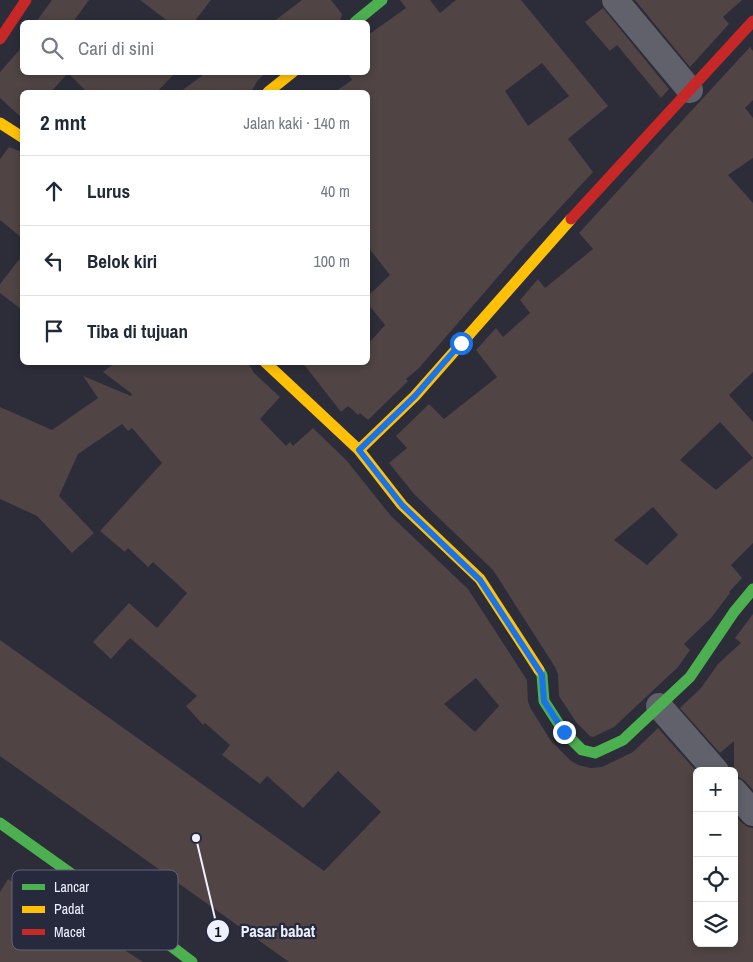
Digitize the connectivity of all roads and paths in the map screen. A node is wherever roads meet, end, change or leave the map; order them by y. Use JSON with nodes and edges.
{"nodes":[{"id":1,"x":26,"y":0,"type":"edge"},
{"id":2,"x":382,"y":0,"type":"edge"},
{"id":3,"x":615,"y":0,"type":"edge"},
{"id":4,"x":357,"y":20,"type":"edge"},
{"id":5,"x":753,"y":21,"type":"edge"},
{"id":6,"x":0,"y":39,"type":"edge"},
{"id":7,"x":289,"y":75,"type":"edge"},
{"id":8,"x":270,"y":90,"type":"edge"},
{"id":9,"x":690,"y":90,"type":"junction"},
{"id":10,"x":0,"y":123,"type":"edge"},
{"id":11,"x":20,"y":136,"type":"edge"},
{"id":12,"x":268,"y":365,"type":"edge"},
{"id":13,"x":359,"y":450,"type":"junction"},
{"id":14,"x":753,"y":589,"type":"edge"},
{"id":15,"x":660,"y":706,"type":"junction"},
{"id":16,"x":713,"y":767,"type":"edge"},
{"id":17,"x":738,"y":796,"type":"edge"},
{"id":18,"x":753,"y":813,"type":"edge"},
{"id":19,"x":0,"y":823,"type":"edge"},
{"id":20,"x":66,"y":870,"type":"edge"},
{"id":21,"x":176,"y":950,"type":"edge"},
{"id":22,"x":192,"y":962,"type":"edge"}],
"edges":[{"from":1,"to":6,"type":"main road"},
{"from":2,"to":4,"type":"main road"},
{"from":3,"to":9,"type":"street"},
{"from":5,"to":9,"type":"main road"},
{"from":7,"to":8,"type":"main road"},
{"from":9,"to":13,"type":"main road"},
{"from":10,"to":11,"type":"main road"},
{"from":12,"to":13,"type":"main road"},
{"from":13,"to":15,"type":"main road"},
{"from":14,"to":15,"type":"main road"},
{"from":15,"to":16,"type":"street"},
{"from":17,"to":18,"type":"street"},
{"from":19,"to":20,"type":"main road"},
{"from":21,"to":22,"type":"main road"}]}
